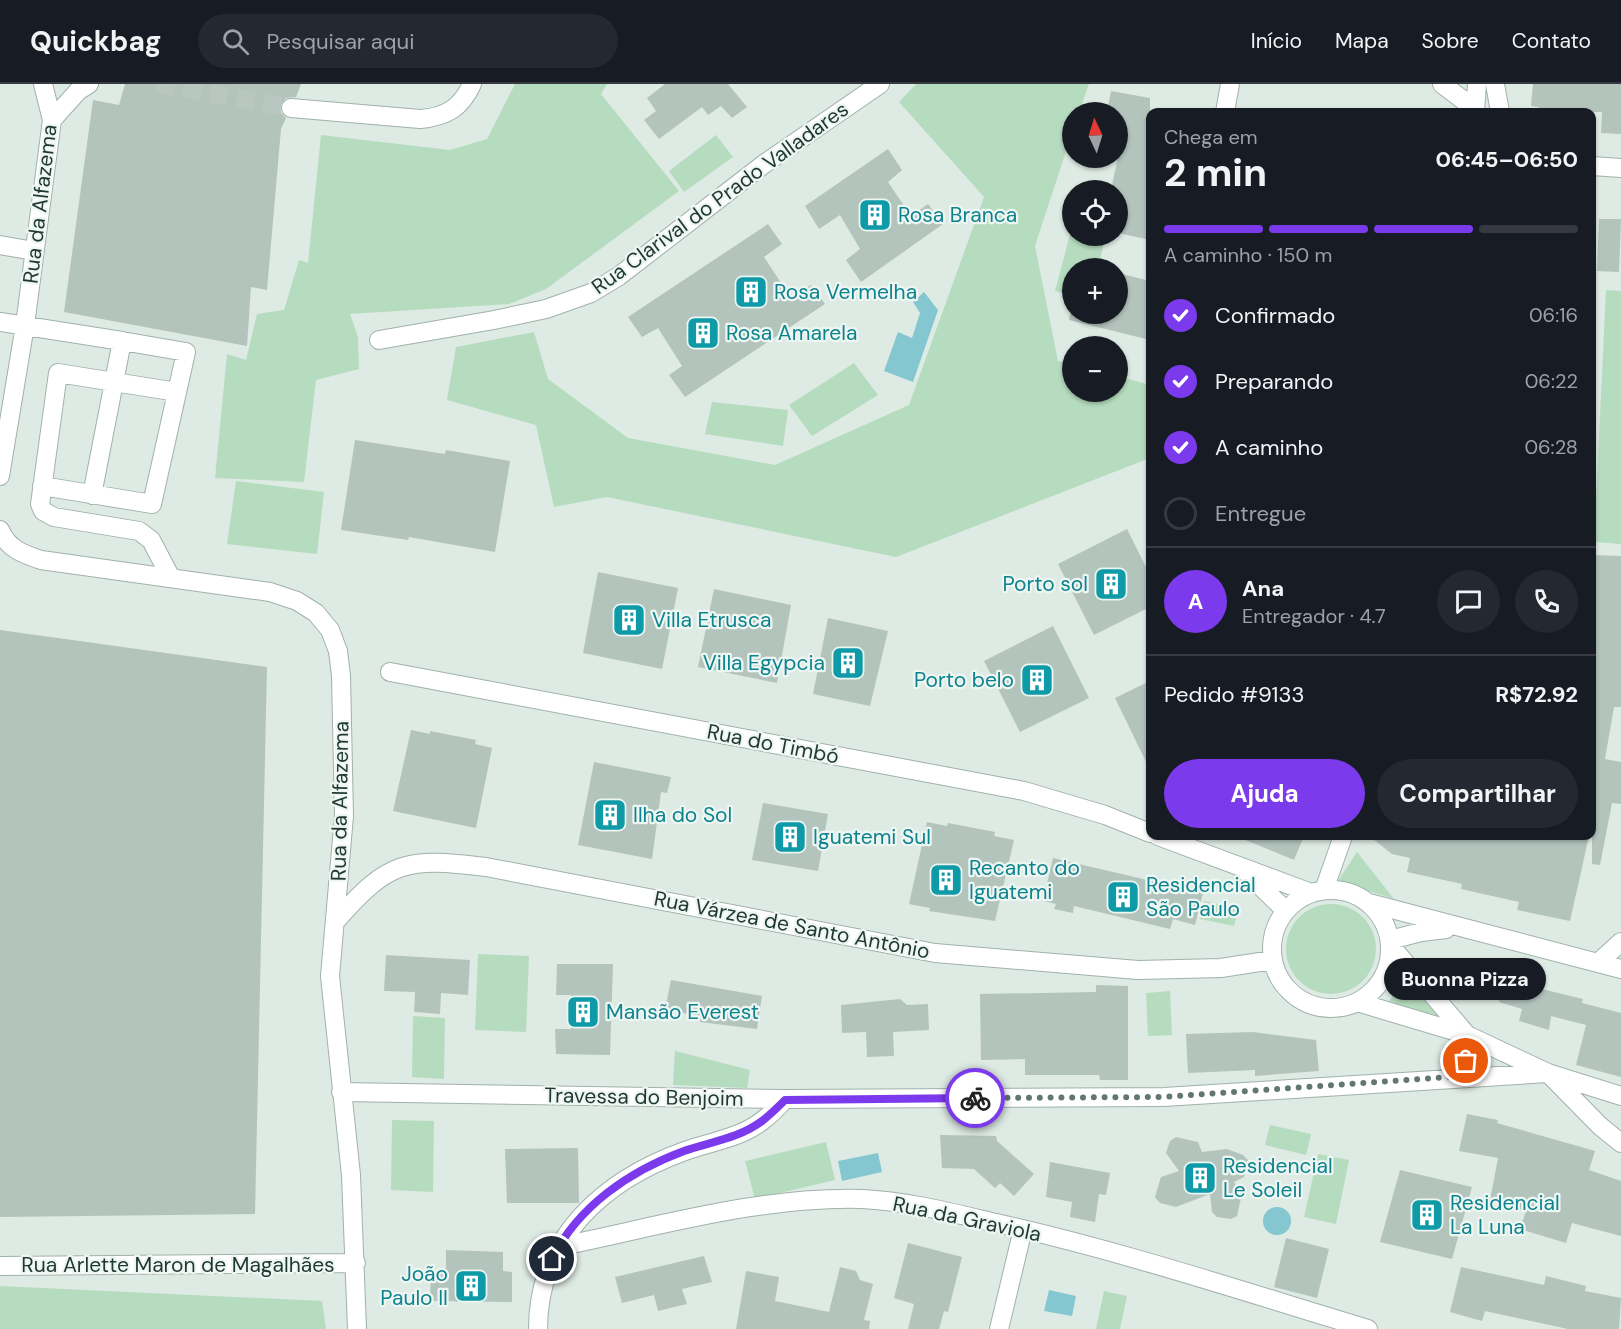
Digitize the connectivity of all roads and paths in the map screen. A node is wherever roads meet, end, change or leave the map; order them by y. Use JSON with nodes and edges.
{"nodes":[{"id":1,"x":43,"y":84,"type":"edge"},
{"id":2,"x":89,"y":84,"type":"edge"},
{"id":3,"x":472,"y":84,"type":"edge"},
{"id":4,"x":880,"y":84,"type":"edge"},
{"id":5,"x":1230,"y":84,"type":"edge"},
{"id":6,"x":1442,"y":84,"type":"edge"},
{"id":7,"x":1477,"y":84,"type":"edge"},
{"id":8,"x":1495,"y":84,"type":"edge"},
{"id":9,"x":291,"y":108,"type":"tunnel mouth"},
{"id":10,"x":1226,"y":108,"type":"edge"},
{"id":11,"x":1471,"y":108,"type":"edge"},
{"id":12,"x":1475,"y":108,"type":"edge"},
{"id":13,"x":1499,"y":108,"type":"edge"},
{"id":14,"x":52,"y":120,"type":"junction"},
{"id":15,"x":1596,"y":166,"type":"edge"},
{"id":16,"x":1621,"y":168,"type":"edge"},
{"id":17,"x":0,"y":245,"type":"edge"},
{"id":18,"x":34,"y":250,"type":"junction"},
{"id":19,"x":0,"y":322,"type":"edge"},
{"id":20,"x":25,"y":325,"type":"junction"},
{"id":21,"x":379,"y":340,"type":"dead end"},
{"id":22,"x":122,"y":341,"type":"junction"},
{"id":23,"x":116,"y":381,"type":"junction"},
{"id":24,"x":7,"y":389,"type":"edge"},
{"id":25,"x":177,"y":392,"type":"junction"},
{"id":26,"x":0,"y":476,"type":"edge"},
{"id":27,"x":42,"y":486,"type":"junction"},
{"id":28,"x":93,"y":495,"type":"junction"},
{"id":29,"x":3,"y":542,"type":"edge"},
{"id":30,"x":171,"y":578,"type":"junction"},
{"id":31,"x":390,"y":672,"type":"dead end"},
{"id":32,"x":1146,"y":831,"type":"edge"},
{"id":33,"x":1169,"y":840,"type":"edge"},
{"id":34,"x":1341,"y":840,"type":"edge"},
{"id":35,"x":1240,"y":867,"type":"junction"},
{"id":36,"x":1318,"y":892,"type":"junction"},
{"id":37,"x":1369,"y":903,"type":"junction"},
{"id":38,"x":1286,"y":911,"type":"junction"},
{"id":39,"x":335,"y":922,"type":"junction"},
{"id":40,"x":1457,"y":928,"type":"junction"},
{"id":41,"x":1390,"y":942,"type":"junction"},
{"id":42,"x":1621,"y":942,"type":"edge"},
{"id":43,"x":1273,"y":960,"type":"junction"},
{"id":44,"x":1598,"y":963,"type":"junction"},
{"id":45,"x":1621,"y":969,"type":"edge"},
{"id":46,"x":1357,"y":1002,"type":"junction"},
{"id":47,"x":1467,"y":1035,"type":"junction"},
{"id":48,"x":1548,"y":1073,"type":"junction"},
{"id":49,"x":1450,"y":1077,"type":"junction"},
{"id":50,"x":341,"y":1092,"type":"junction"},
{"id":51,"x":1621,"y":1096,"type":"edge"},
{"id":52,"x":785,"y":1100,"type":"junction"},
{"id":53,"x":1621,"y":1143,"type":"edge"},
{"id":54,"x":1023,"y":1229,"type":"junction"},
{"id":55,"x":558,"y":1247,"type":"junction"},
{"id":56,"x":356,"y":1263,"type":"junction"},
{"id":57,"x":0,"y":1266,"type":"edge"},
{"id":58,"x":357,"y":1329,"type":"edge"},
{"id":59,"x":538,"y":1329,"type":"edge"},
{"id":60,"x":999,"y":1329,"type":"edge"},
{"id":61,"x":1368,"y":1329,"type":"edge"}],
"edges":[{"from":1,"to":14,"type":"street","name":"Rua da Alfazema"},
{"from":2,"to":14,"type":"street"},
{"from":3,"to":9,"type":"street"},
{"from":4,"to":21,"type":"street","name":"Rua Clarival do Prado Valladares"},
{"from":5,"to":10,"type":"street"},
{"from":6,"to":11,"type":"street"},
{"from":7,"to":12,"type":"street"},
{"from":8,"to":13,"type":"street"},
{"from":14,"to":18,"type":"street","name":"Rua da Alfazema"},
{"from":15,"to":16,"type":"street"},
{"from":17,"to":18,"type":"street"},
{"from":18,"to":20,"type":"street","name":"Rua da Alfazema"},
{"from":19,"to":20,"type":"street"},
{"from":20,"to":22,"type":"street"},
{"from":20,"to":24,"type":"street","name":"Rua da Alfazema"},
{"from":22,"to":23,"type":"street"},
{"from":22,"to":25,"type":"street"},
{"from":23,"to":25,"type":"street"},
{"from":23,"to":27,"type":"street"},
{"from":23,"to":28,"type":"street"},
{"from":24,"to":26,"type":"street","name":"Rua da Alfazema"},
{"from":25,"to":28,"type":"street"},
{"from":27,"to":28,"type":"street"},
{"from":27,"to":30,"type":"street"},
{"from":29,"to":30,"type":"street","name":"Rua da Alfazema"},
{"from":30,"to":39,"type":"street","name":"Rua da Alfazema"},
{"from":31,"to":32,"type":"street","name":"Rua do Timbó"},
{"from":33,"to":35,"type":"street"},
{"from":34,"to":36,"type":"street"},
{"from":35,"to":36,"type":"street"},
{"from":35,"to":38,"type":"street"},
{"from":36,"to":37,"type":"street"},
{"from":36,"to":38,"type":"street"},
{"from":37,"to":40,"type":"street"},
{"from":37,"to":41,"type":"street"},
{"from":38,"to":43,"type":"street"},
{"from":39,"to":43,"type":"street","name":"Rua Várzea de Santo Antônio"},
{"from":39,"to":50,"type":"street","name":"Rua da Alfazema"},
{"from":40,"to":41,"type":"street"},
{"from":40,"to":44,"type":"street"},
{"from":41,"to":46,"type":"street"},
{"from":41,"to":47,"type":"street"},
{"from":42,"to":44,"type":"street"},
{"from":43,"to":46,"type":"street"},
{"from":44,"to":45,"type":"street"},
{"from":46,"to":47,"type":"street"},
{"from":47,"to":48,"type":"street"},
{"from":47,"to":49,"type":"street"},
{"from":48,"to":49,"type":"street","name":"Travessa do Benjoim"},
{"from":48,"to":51,"type":"street"},
{"from":48,"to":53,"type":"street"},
{"from":49,"to":52,"type":"street","name":"Travessa do Benjoim"},
{"from":50,"to":52,"type":"street","name":"Travessa do Benjoim"},
{"from":50,"to":56,"type":"street","name":"Rua da Alfazema"},
{"from":52,"to":55,"type":"street"},
{"from":54,"to":55,"type":"street","name":"Rua da Graviola"},
{"from":54,"to":60,"type":"street"},
{"from":54,"to":61,"type":"street","name":"Rua da Graviola"},
{"from":55,"to":59,"type":"street"},
{"from":56,"to":57,"type":"street","name":"Rua Arlette Maron de Magalhães"},
{"from":56,"to":58,"type":"street","name":"Rua da Alfazema"}]}
